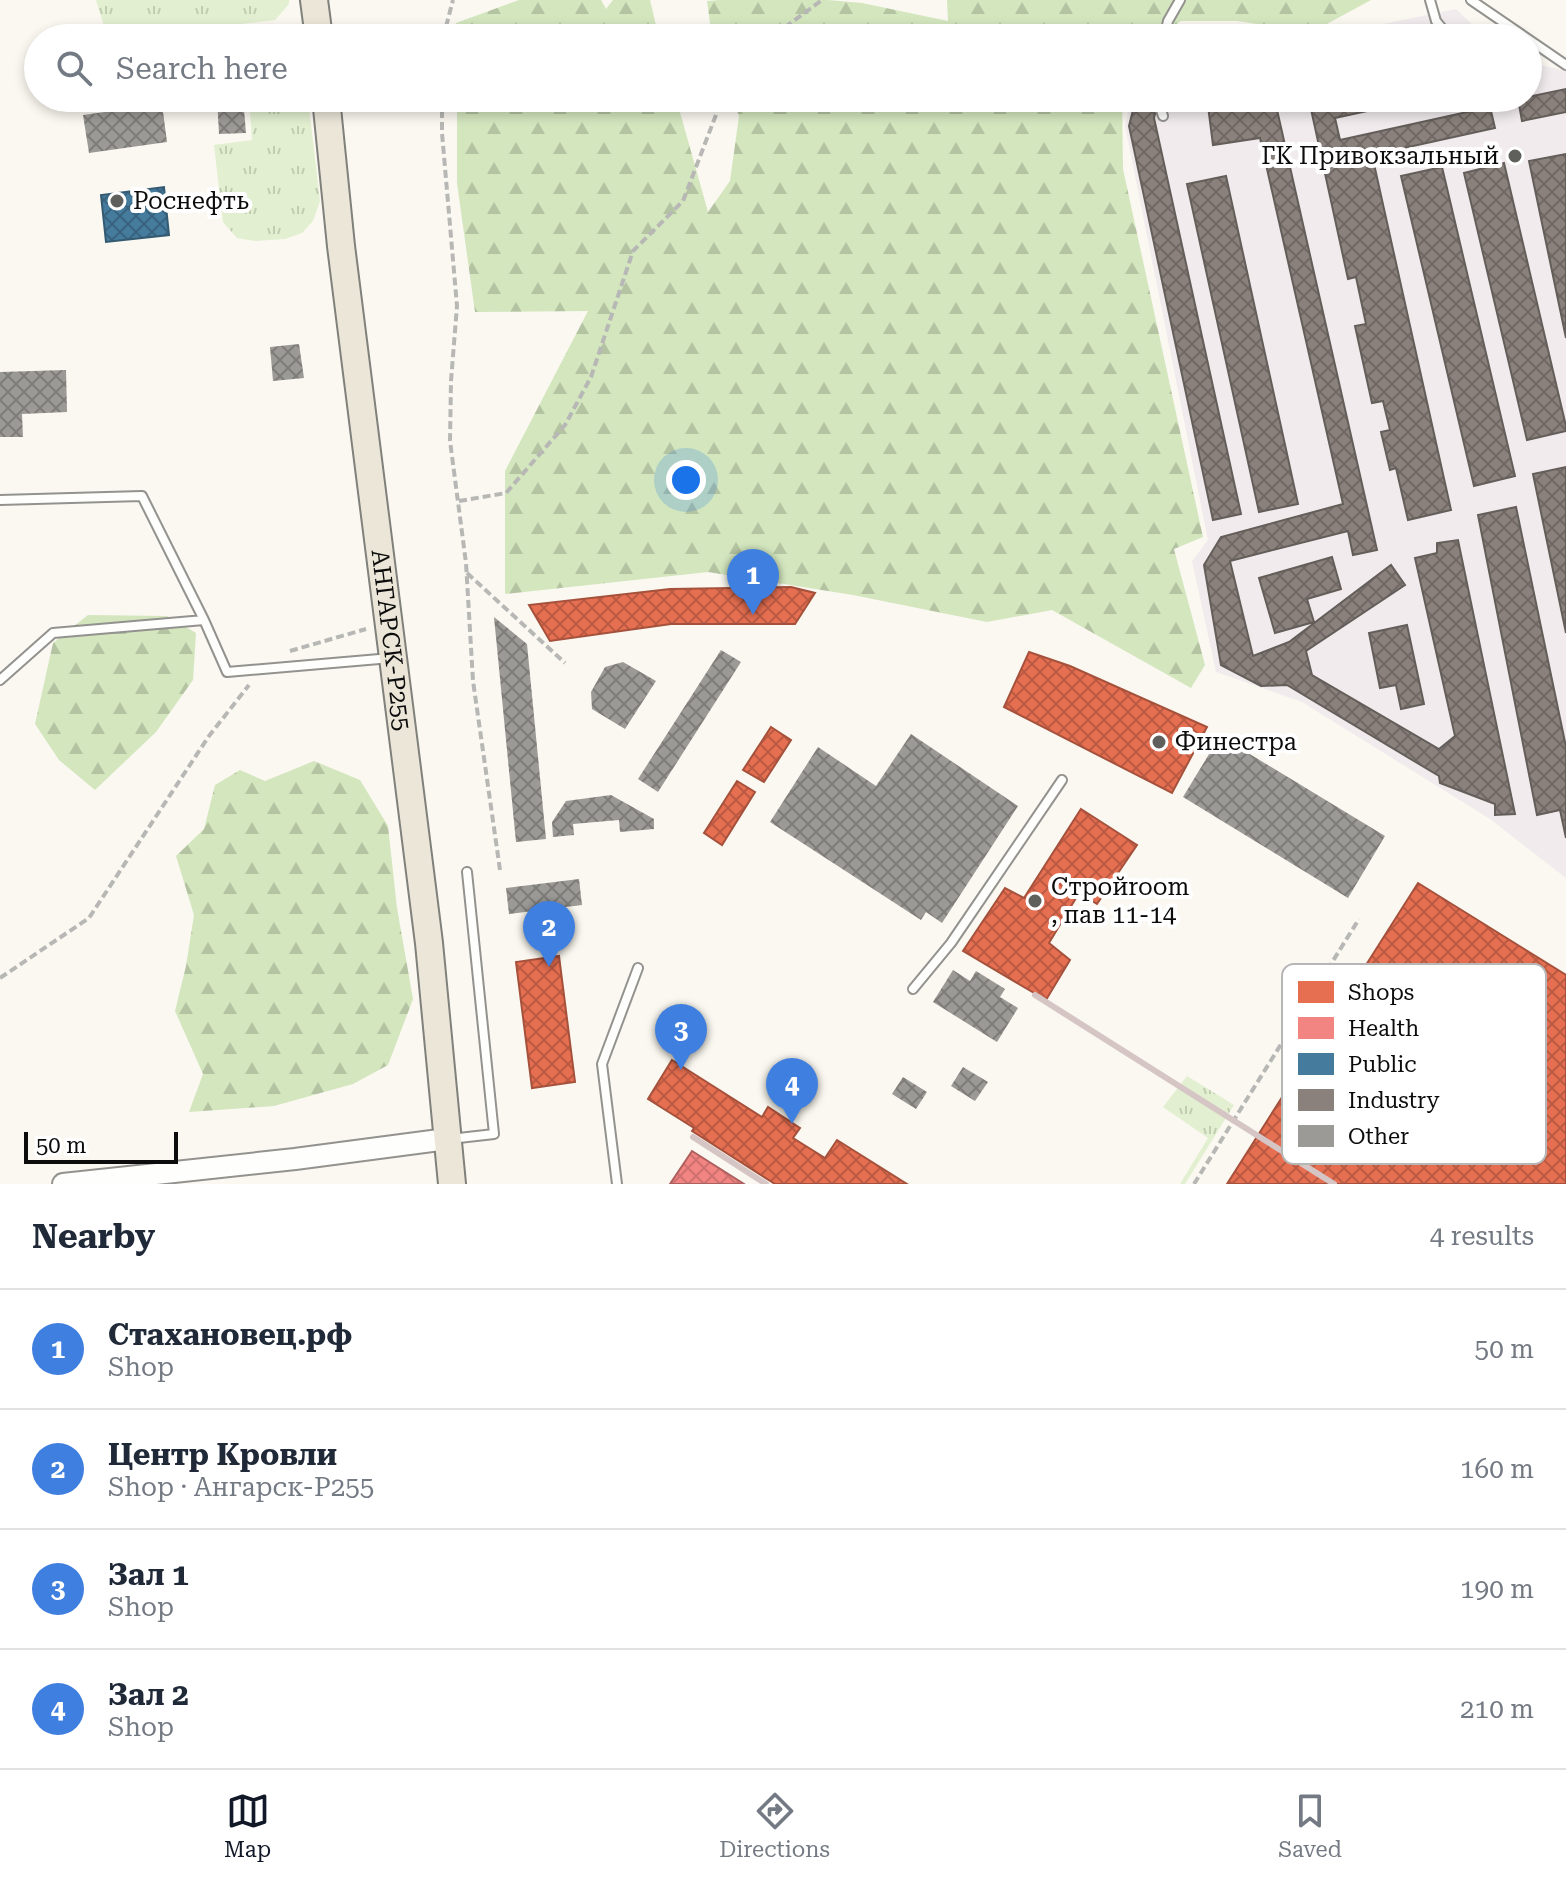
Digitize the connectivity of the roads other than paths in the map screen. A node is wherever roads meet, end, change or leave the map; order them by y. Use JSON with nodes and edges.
{"nodes":[{"id":1,"x":314,"y":0,"type":"edge"},
{"id":2,"x":1180,"y":0,"type":"edge"},
{"id":3,"x":1430,"y":0,"type":"edge"},
{"id":4,"x":1471,"y":0,"type":"edge"},
{"id":5,"x":317,"y":24,"type":"edge"},
{"id":6,"x":1167,"y":24,"type":"edge"},
{"id":7,"x":1438,"y":24,"type":"edge"},
{"id":8,"x":1506,"y":24,"type":"edge"},
{"id":9,"x":1542,"y":49,"type":"edge"},
{"id":10,"x":1566,"y":65,"type":"edge"},
{"id":11,"x":327,"y":112,"type":"edge"},
{"id":12,"x":1162,"y":112,"type":"edge"},
{"id":13,"x":1163,"y":116,"type":"dead end"},
{"id":14,"x":0,"y":500,"type":"edge"},
{"id":15,"x":204,"y":620,"type":"junction"},
{"id":16,"x":392,"y":658,"type":"junction"},
{"id":17,"x":0,"y":680,"type":"edge"},
{"id":18,"x":1062,"y":780,"type":"dead end"},
{"id":19,"x":467,"y":872,"type":"dead end"},
{"id":20,"x":638,"y":968,"type":"dead end"},
{"id":21,"x":913,"y":989,"type":"dead end"},
{"id":22,"x":447,"y":1139,"type":"junction"},
{"id":23,"x":63,"y":1184,"type":"edge"},
{"id":24,"x":452,"y":1184,"type":"edge"},
{"id":25,"x":617,"y":1184,"type":"edge"}],
"edges":[{"from":1,"to":5,"type":"main road"},
{"from":2,"to":6,"type":"lane"},
{"from":3,"to":7,"type":"lane"},
{"from":4,"to":8,"type":"lane"},
{"from":9,"to":10,"type":"lane"},
{"from":11,"to":16,"type":"main road","name":"АНГАРСК-Р255"},
{"from":12,"to":13,"type":"lane"},
{"from":14,"to":15,"type":"lane"},
{"from":15,"to":16,"type":"lane"},
{"from":15,"to":17,"type":"lane"},
{"from":16,"to":22,"type":"main road","name":"АНГАРСК-Р255"},
{"from":18,"to":21,"type":"lane"},
{"from":19,"to":22,"type":"lane"},
{"from":20,"to":25,"type":"lane"},
{"from":22,"to":23,"type":"street"},
{"from":22,"to":24,"type":"main road","name":"АНГАРСК-Р255"}]}
